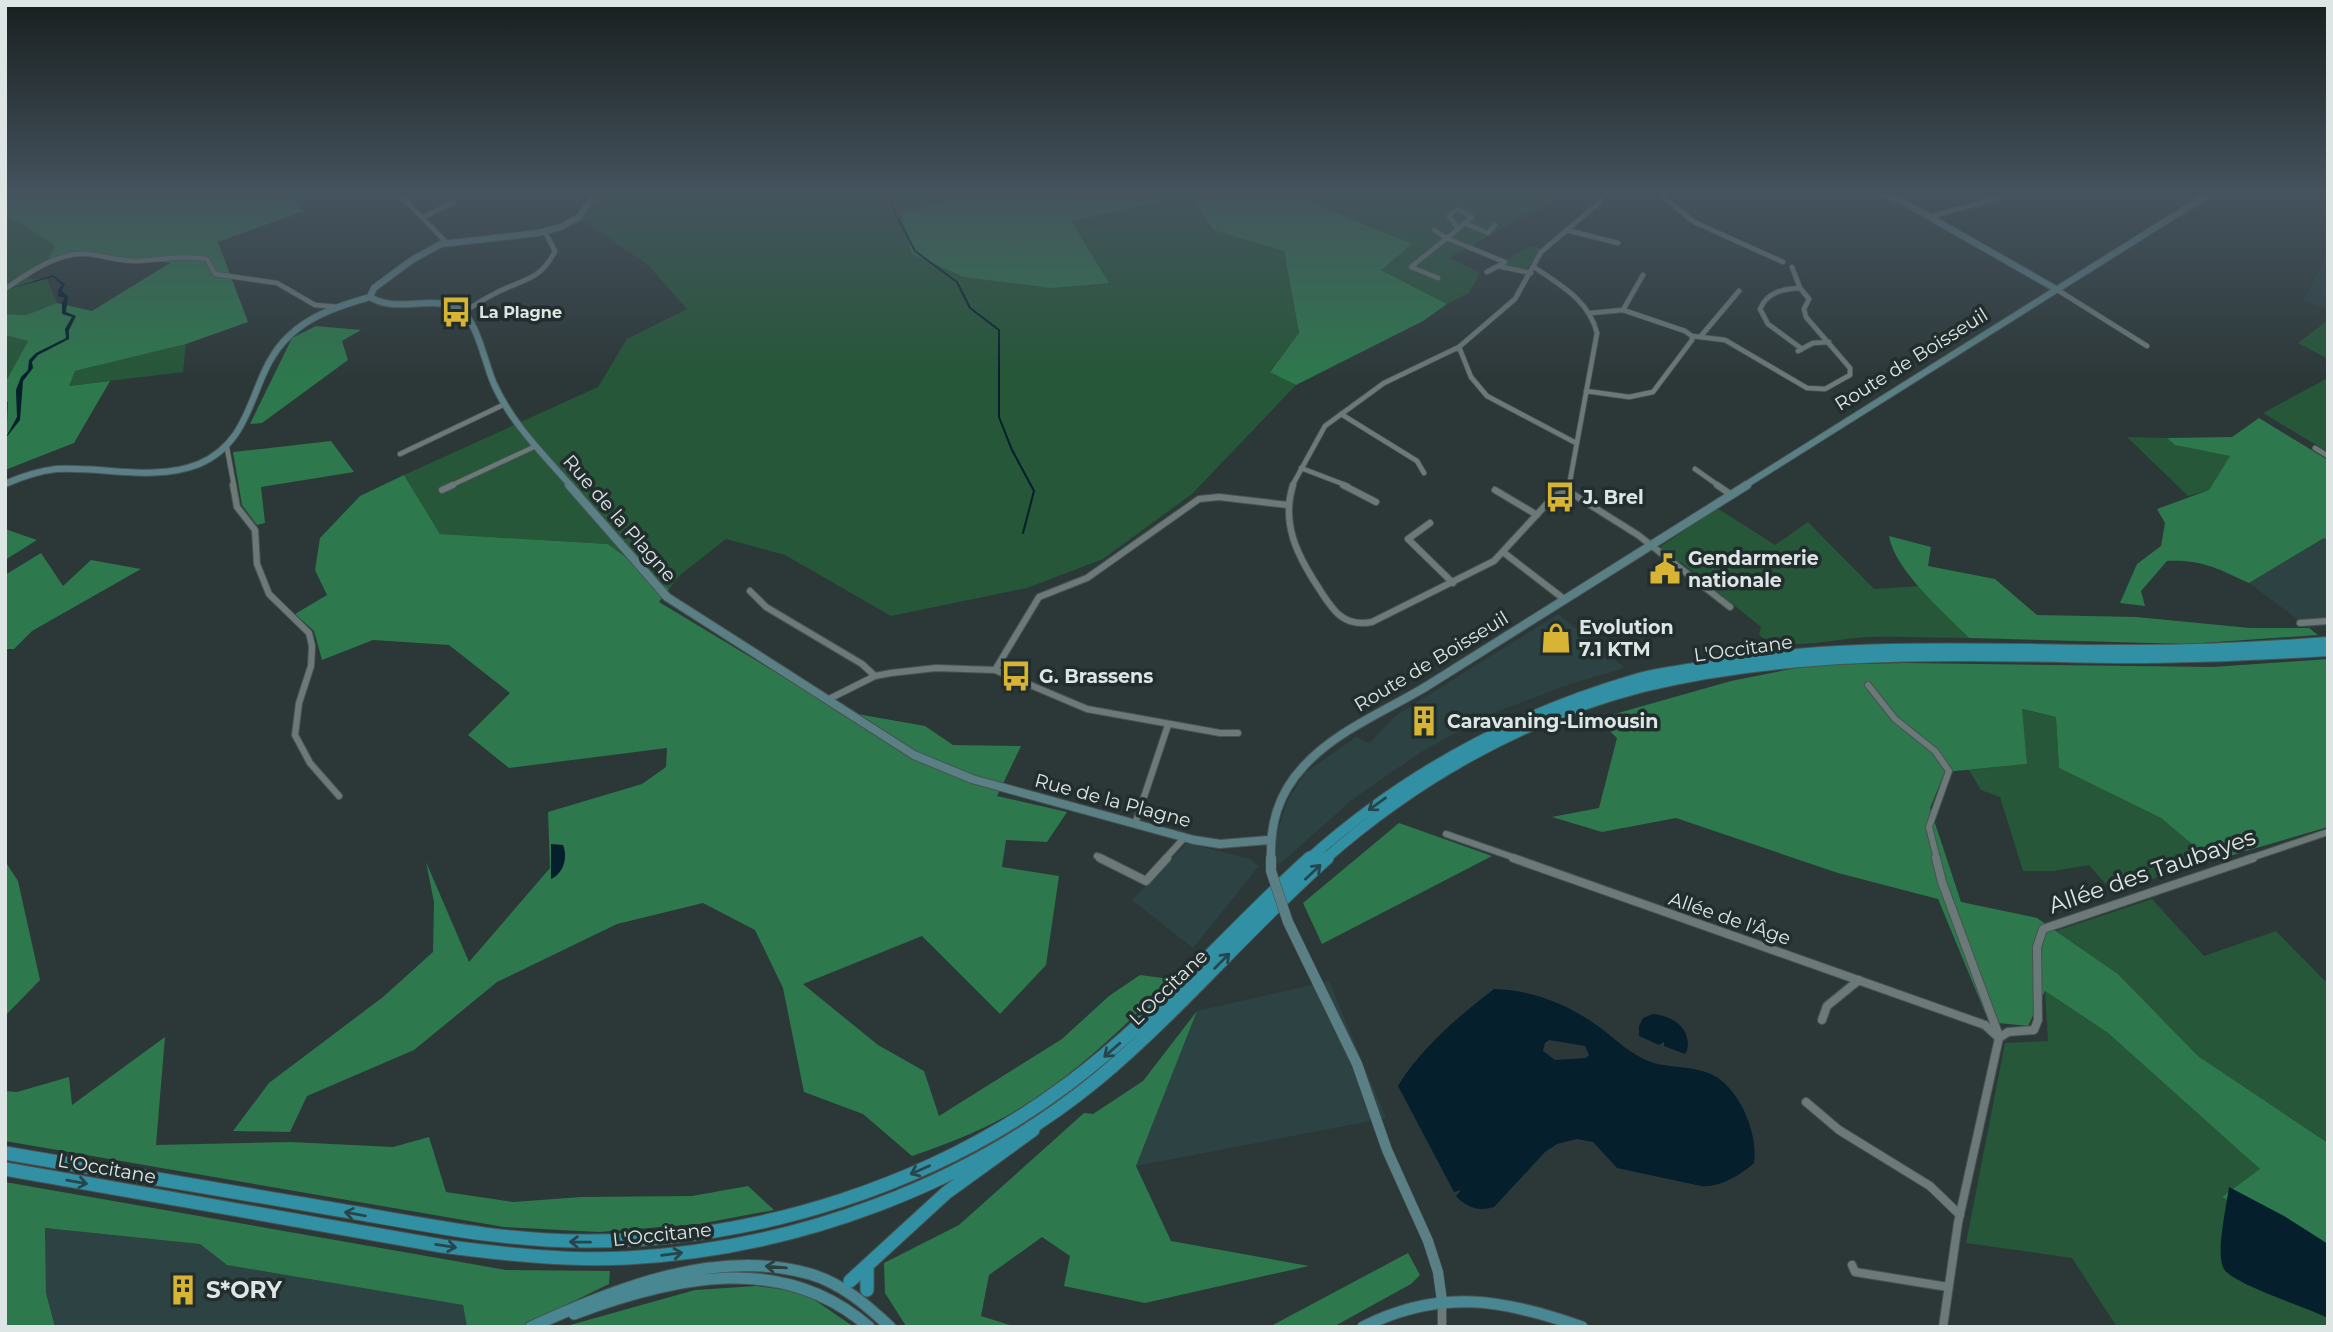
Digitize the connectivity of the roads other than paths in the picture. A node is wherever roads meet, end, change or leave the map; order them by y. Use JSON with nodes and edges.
{"nodes":[{"id":1,"x":81,"y":254,"type":"edge"},
{"id":2,"x":84,"y":254,"type":"edge"},
{"id":3,"x":424,"y":254,"type":"edge"},
{"id":4,"x":553,"y":254,"type":"edge"},
{"id":5,"x":1426,"y":254,"type":"edge"},
{"id":6,"x":1486,"y":254,"type":"edge"},
{"id":7,"x":1540,"y":254,"type":"edge"},
{"id":8,"x":1767,"y":254,"type":"edge"},
{"id":9,"x":1995,"y":254,"type":"edge"},
{"id":10,"x":2112,"y":254,"type":"edge"},
{"id":11,"x":1783,"y":261,"type":"dead end"},
{"id":12,"x":1498,"y":266,"type":"junction"},
{"id":13,"x":1534,"y":267,"type":"junction"},
{"id":14,"x":1792,"y":267,"type":"dead end"},
{"id":15,"x":1487,"y":272,"type":"dead end"},
{"id":16,"x":1531,"y":273,"type":"junction"},
{"id":17,"x":1643,"y":275,"type":"dead end"},
{"id":18,"x":1438,"y":278,"type":"dead end"},
{"id":19,"x":8,"y":288,"type":"edge"},
{"id":20,"x":1800,"y":288,"type":"junction"},
{"id":21,"x":2056,"y":289,"type":"junction"},
{"id":22,"x":1738,"y":291,"type":"dead end"},
{"id":23,"x":370,"y":297,"type":"junction"},
{"id":24,"x":338,"y":307,"type":"junction"},
{"id":25,"x":1623,"y":310,"type":"junction"},
{"id":26,"x":465,"y":311,"type":"junction"},
{"id":27,"x":1591,"y":313,"type":"junction"},
{"id":28,"x":1692,"y":335,"type":"junction"},
{"id":29,"x":1701,"y":336,"type":"junction"},
{"id":30,"x":1829,"y":342,"type":"junction"},
{"id":31,"x":2147,"y":346,"type":"dead end"},
{"id":32,"x":1459,"y":347,"type":"junction"},
{"id":33,"x":1586,"y":391,"type":"junction"},
{"id":34,"x":503,"y":405,"type":"junction"},
{"id":35,"x":1341,"y":414,"type":"junction"},
{"id":36,"x":1576,"y":443,"type":"junction"},
{"id":37,"x":536,"y":446,"type":"junction"},
{"id":38,"x":227,"y":448,"type":"junction"},
{"id":39,"x":2315,"y":448,"type":"dead end"},
{"id":40,"x":400,"y":454,"type":"dead end"},
{"id":41,"x":2328,"y":456,"type":"edge"},
{"id":42,"x":1301,"y":468,"type":"junction"},
{"id":43,"x":1695,"y":470,"type":"dead end"},
{"id":44,"x":1424,"y":473,"type":"dead end"},
{"id":45,"x":5,"y":484,"type":"edge"},
{"id":46,"x":442,"y":490,"type":"dead end"},
{"id":47,"x":1495,"y":490,"type":"dead end"},
{"id":48,"x":1568,"y":491,"type":"junction"},
{"id":49,"x":1730,"y":494,"type":"junction"},
{"id":50,"x":1376,"y":502,"type":"dead end"},
{"id":51,"x":1288,"y":505,"type":"junction"},
{"id":52,"x":1536,"y":515,"type":"junction"},
{"id":53,"x":1430,"y":523,"type":"dead end"},
{"id":54,"x":1650,"y":544,"type":"junction"},
{"id":55,"x":1503,"y":552,"type":"junction"},
{"id":56,"x":1453,"y":583,"type":"junction"},
{"id":57,"x":750,"y":591,"type":"dead end"},
{"id":58,"x":1564,"y":599,"type":"junction"},
{"id":59,"x":1730,"y":607,"type":"dead end"},
{"id":60,"x":2328,"y":621,"type":"edge"},
{"id":61,"x":2300,"y":623,"type":"dead end"},
{"id":62,"x":2328,"y":642,"type":"edge"},
{"id":63,"x":2328,"y":651,"type":"edge"},
{"id":64,"x":995,"y":670,"type":"junction"},
{"id":65,"x":875,"y":676,"type":"junction"},
{"id":66,"x":1868,"y":685,"type":"dead end"},
{"id":67,"x":827,"y":700,"type":"junction"},
{"id":68,"x":1168,"y":725,"type":"junction"},
{"id":69,"x":1238,"y":733,"type":"dead end"},
{"id":70,"x":339,"y":796,"type":"dead end"},
{"id":71,"x":1135,"y":824,"type":"junction"},
{"id":72,"x":2328,"y":832,"type":"edge"},
{"id":73,"x":1446,"y":834,"type":"dead end"},
{"id":74,"x":1184,"y":838,"type":"junction"},
{"id":75,"x":1269,"y":840,"type":"junction"},
{"id":76,"x":1097,"y":856,"type":"dead end"},
{"id":77,"x":1858,"y":980,"type":"junction"},
{"id":78,"x":1822,"y":1020,"type":"dead end"},
{"id":79,"x":2000,"y":1038,"type":"junction"},
{"id":80,"x":1806,"y":1102,"type":"dead end"},
{"id":81,"x":1051,"y":1114,"type":"junction"},
{"id":82,"x":5,"y":1153,"type":"edge"},
{"id":83,"x":5,"y":1169,"type":"edge"},
{"id":84,"x":1960,"y":1215,"type":"junction"},
{"id":85,"x":1852,"y":1265,"type":"dead end"},
{"id":86,"x":867,"y":1266,"type":"junction"},
{"id":87,"x":717,"y":1274,"type":"junction"},
{"id":88,"x":845,"y":1284,"type":"junction"},
{"id":89,"x":1948,"y":1287,"type":"junction"},
{"id":90,"x":867,"y":1290,"type":"joint"},
{"id":91,"x":827,"y":1296,"type":"junction"},
{"id":92,"x":1442,"y":1301,"type":"junction"},
{"id":93,"x":880,"y":1317,"type":"junction"},
{"id":94,"x":531,"y":1327,"type":"edge"},
{"id":95,"x":543,"y":1327,"type":"edge"},
{"id":96,"x":869,"y":1327,"type":"edge"},
{"id":97,"x":890,"y":1327,"type":"edge"},
{"id":98,"x":1363,"y":1327,"type":"edge"},
{"id":99,"x":1441,"y":1327,"type":"edge"},
{"id":100,"x":1582,"y":1327,"type":"edge"},
{"id":101,"x":1943,"y":1327,"type":"edge"}],
"edges":[{"from":1,"to":19,"type":"street"},
{"from":2,"to":24,"type":"street"},
{"from":3,"to":23,"type":"main road"},
{"from":4,"to":26,"type":"street"},
{"from":5,"to":18,"type":"street"},
{"from":6,"to":12,"type":"street"},
{"from":7,"to":13,"type":"street"},
{"from":8,"to":11,"type":"street"},
{"from":9,"to":21,"type":"main road"},
{"from":10,"to":21,"type":"main road","name":"Route de Boisseuil"},
{"from":12,"to":15,"type":"street"},
{"from":12,"to":16,"type":"street"},
{"from":13,"to":16,"type":"street"},
{"from":13,"to":27,"type":"street"},
{"from":14,"to":20,"type":"street"},
{"from":16,"to":32,"type":"street"},
{"from":17,"to":25,"type":"street"},
{"from":20,"to":30,"type":"street"},
{"from":20,"to":30,"type":"street"},
{"from":21,"to":31,"type":"street"},
{"from":21,"to":49,"type":"main road","name":"Route de Boisseuil"},
{"from":22,"to":29,"type":"street"},
{"from":23,"to":24,"type":"main road"},
{"from":23,"to":26,"type":"main road"},
{"from":24,"to":38,"type":"main road"},
{"from":25,"to":27,"type":"street"},
{"from":25,"to":28,"type":"street"},
{"from":26,"to":34,"type":"main road","name":"Rue de la Plagne"},
{"from":27,"to":33,"type":"street"},
{"from":28,"to":29,"type":"street"},
{"from":28,"to":33,"type":"street"},
{"from":29,"to":30,"type":"street"},
{"from":32,"to":35,"type":"street"},
{"from":32,"to":36,"type":"street"},
{"from":33,"to":36,"type":"street"},
{"from":34,"to":37,"type":"main road","name":"Rue de la Plagne"},
{"from":34,"to":40,"type":"street"},
{"from":35,"to":42,"type":"street"},
{"from":35,"to":44,"type":"street"},
{"from":36,"to":48,"type":"street"},
{"from":37,"to":46,"type":"street"},
{"from":37,"to":67,"type":"main road","name":"Rue de la Plagne"},
{"from":38,"to":45,"type":"main road"},
{"from":38,"to":70,"type":"street"},
{"from":39,"to":41,"type":"street"},
{"from":42,"to":50,"type":"street"},
{"from":42,"to":51,"type":"street"},
{"from":43,"to":49,"type":"street"},
{"from":47,"to":52,"type":"street"},
{"from":48,"to":52,"type":"street"},
{"from":48,"to":54,"type":"street"},
{"from":49,"to":54,"type":"main road","name":"Route de Boisseuil"},
{"from":51,"to":56,"type":"street"},
{"from":51,"to":64,"type":"street"},
{"from":52,"to":55,"type":"street"},
{"from":53,"to":56,"type":"street"},
{"from":54,"to":58,"type":"main road","name":"Route de Boisseuil"},
{"from":54,"to":59,"type":"street"},
{"from":55,"to":56,"type":"street"},
{"from":55,"to":58,"type":"street"},
{"from":57,"to":65,"type":"street"},
{"from":58,"to":75,"type":"main road","name":"Route de Boisseuil"},
{"from":60,"to":61,"type":"street"},
{"from":62,"to":82,"type":"highway","name":"L'Occitane","one_way":true},
{"from":81,"to":63,"type":"highway","name":"L'Occitane","one_way":true},
{"from":64,"to":65,"type":"street"},
{"from":64,"to":68,"type":"street"},
{"from":65,"to":67,"type":"street"},
{"from":66,"to":79,"type":"street"},
{"from":67,"to":71,"type":"main road","name":"Rue de la Plagne"},
{"from":68,"to":69,"type":"street"},
{"from":68,"to":71,"type":"street"},
{"from":71,"to":74,"type":"main road","name":"Rue de la Plagne"},
{"from":72,"to":79,"type":"street","name":"Allée des Taubayes"},
{"from":73,"to":77,"type":"street","name":"Allée de l'Âge"},
{"from":74,"to":75,"type":"main road","name":"Rue de la Plagne"},
{"from":74,"to":76,"type":"street"},
{"from":75,"to":92,"type":"main road","name":"Route de Boisseuil","bridge":true},
{"from":77,"to":78,"type":"street"},
{"from":77,"to":79,"type":"street","name":"Allée de l'Âge"},
{"from":79,"to":84,"type":"street"},
{"from":80,"to":84,"type":"street"},
{"from":83,"to":81,"type":"highway","name":"L'Occitane","one_way":true},
{"from":81,"to":86,"type":"highway"},
{"from":84,"to":89,"type":"street"},
{"from":85,"to":89,"type":"street"},
{"from":86,"to":88,"type":"highway"},
{"from":86,"to":90,"type":"highway"},
{"from":88,"to":87,"type":"main road","one_way":true},
{"from":87,"to":91,"type":"main road"},
{"from":87,"to":94,"type":"main road"},
{"from":87,"to":95,"type":"main road"},
{"from":88,"to":91,"type":"main road"},
{"from":88,"to":93,"type":"main road"},
{"from":89,"to":101,"type":"street"},
{"from":90,"to":93,"type":"main road"},
{"from":91,"to":96,"type":"main road"},
{"from":92,"to":98,"type":"main road"},
{"from":92,"to":99,"type":"street"},
{"from":92,"to":100,"type":"main road"},
{"from":93,"to":97,"type":"main road"}]}
